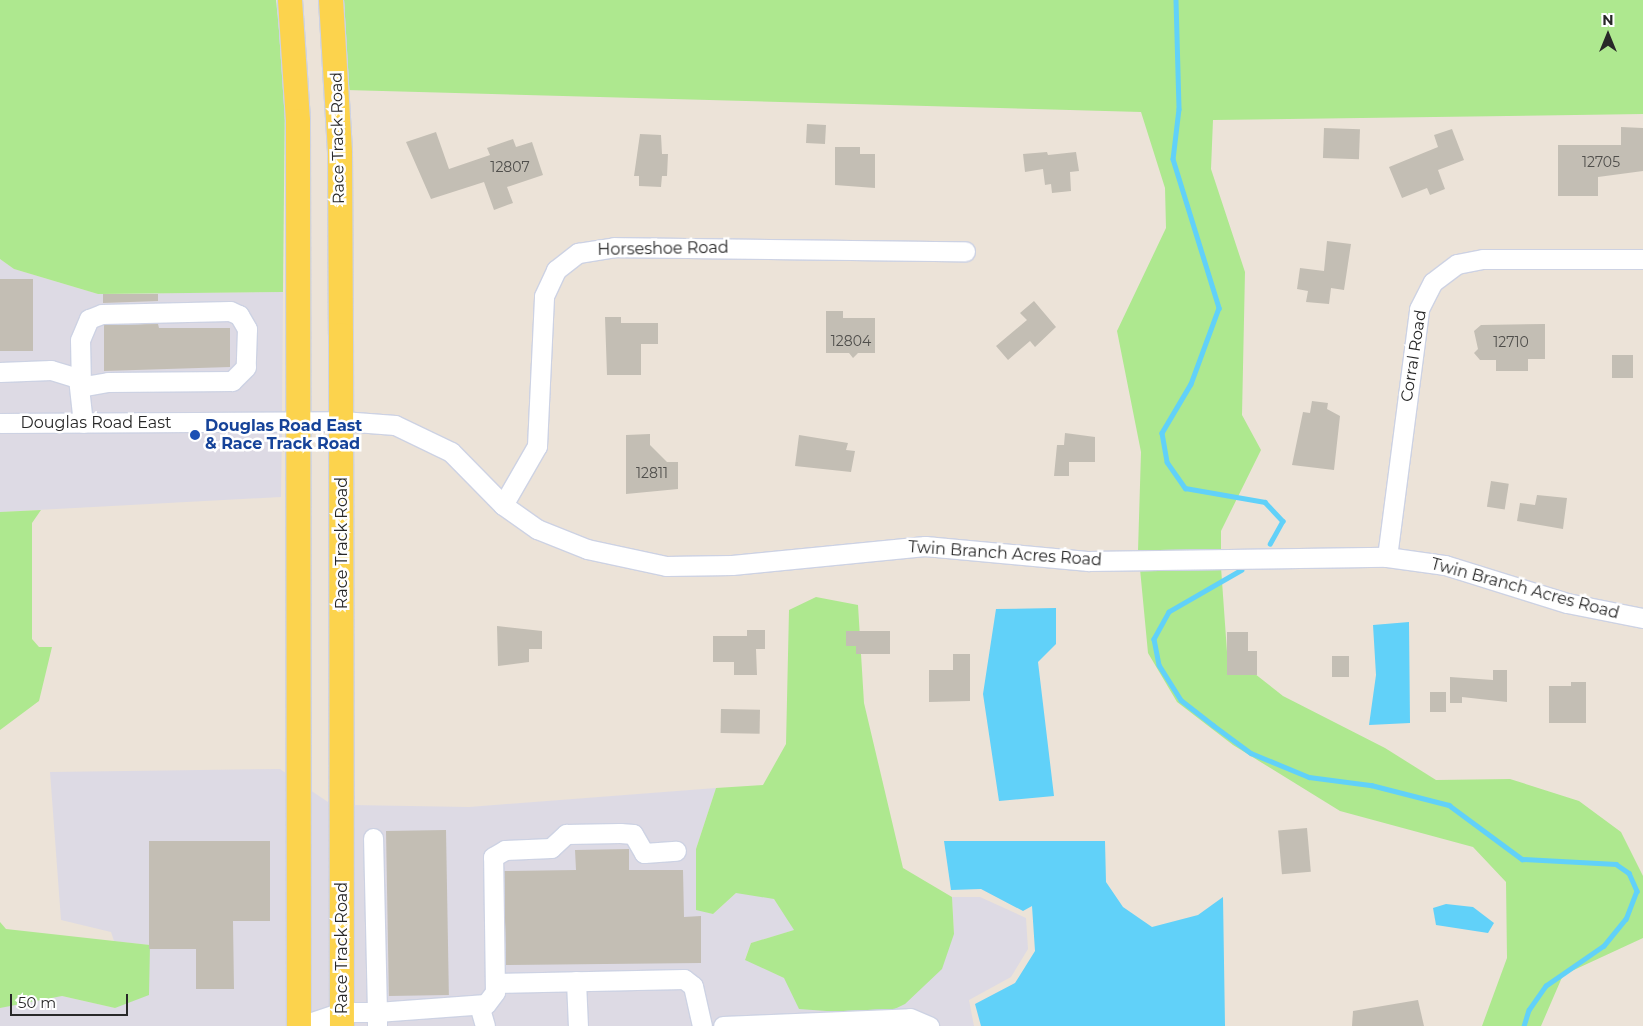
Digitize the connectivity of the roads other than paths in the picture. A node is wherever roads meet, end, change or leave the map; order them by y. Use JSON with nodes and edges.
{"nodes":[{"id":1,"x":290,"y":0,"type":"edge"},
{"id":2,"x":331,"y":0,"type":"edge"},
{"id":3,"x":965,"y":251,"type":"dead end"},
{"id":4,"x":1643,"y":259,"type":"edge"},
{"id":5,"x":0,"y":372,"type":"edge"},
{"id":6,"x":81,"y":387,"type":"junction"},
{"id":7,"x":298,"y":421,"type":"junction"},
{"id":8,"x":342,"y":421,"type":"junction"},
{"id":9,"x":0,"y":423,"type":"edge"},
{"id":10,"x":83,"y":423,"type":"junction"},
{"id":11,"x":503,"y":505,"type":"junction"},
{"id":12,"x":1388,"y":557,"type":"junction"},
{"id":13,"x":1643,"y":618,"type":"edge"},
{"id":14,"x":373,"y":838,"type":"dead end"},
{"id":15,"x":676,"y":851,"type":"dead end"},
{"id":16,"x":576,"y":981,"type":"junction"},
{"id":17,"x":495,"y":983,"type":"junction"},
{"id":18,"x":479,"y":1005,"type":"junction"},
{"id":19,"x":342,"y":1019,"type":"edge"},
{"id":20,"x":377,"y":1019,"type":"edge"},
{"id":21,"x":795,"y":1024,"type":"edge"},
{"id":22,"x":747,"y":1025,"type":"edge"},
{"id":23,"x":300,"y":1026,"type":"edge"},
{"id":24,"x":485,"y":1026,"type":"edge"},
{"id":25,"x":578,"y":1026,"type":"edge"},
{"id":26,"x":702,"y":1026,"type":"edge"},
{"id":27,"x":723,"y":1026,"type":"edge"},
{"id":28,"x":929,"y":1026,"type":"edge"}],
"edges":[{"from":1,"to":7,"type":"main road"},
{"from":2,"to":8,"type":"main road","name":"Race Track Road"},
{"from":3,"to":11,"type":"street","name":"Horseshoe Road"},
{"from":4,"to":12,"type":"street","name":"Corral Road"},
{"from":5,"to":6,"type":"street"},
{"from":6,"to":6,"type":"street"},
{"from":6,"to":10,"type":"street"},
{"from":7,"to":8,"type":"street","name":"Douglas Road East"},
{"from":7,"to":10,"type":"street","name":"Douglas Road East"},
{"from":7,"to":23,"type":"main road"},
{"from":8,"to":11,"type":"street","name":"Twin Branch Acres Road"},
{"from":8,"to":19,"type":"main road","name":"Race Track Road"},
{"from":9,"to":10,"type":"street","name":"Douglas Road East"},
{"from":11,"to":12,"type":"street","name":"Twin Branch Acres Road"},
{"from":12,"to":13,"type":"street","name":"Twin Branch Acres Road"},
{"from":14,"to":20,"type":"street"},
{"from":15,"to":17,"type":"street"},
{"from":16,"to":17,"type":"street"},
{"from":16,"to":25,"type":"street"},
{"from":16,"to":26,"type":"street"},
{"from":17,"to":18,"type":"street"},
{"from":18,"to":20,"type":"street"},
{"from":18,"to":24,"type":"street"},
{"from":19,"to":20,"type":"street"},
{"from":19,"to":23,"type":"street"},
{"from":21,"to":22,"type":"street"},
{"from":21,"to":28,"type":"street"},
{"from":22,"to":27,"type":"street"}]}
